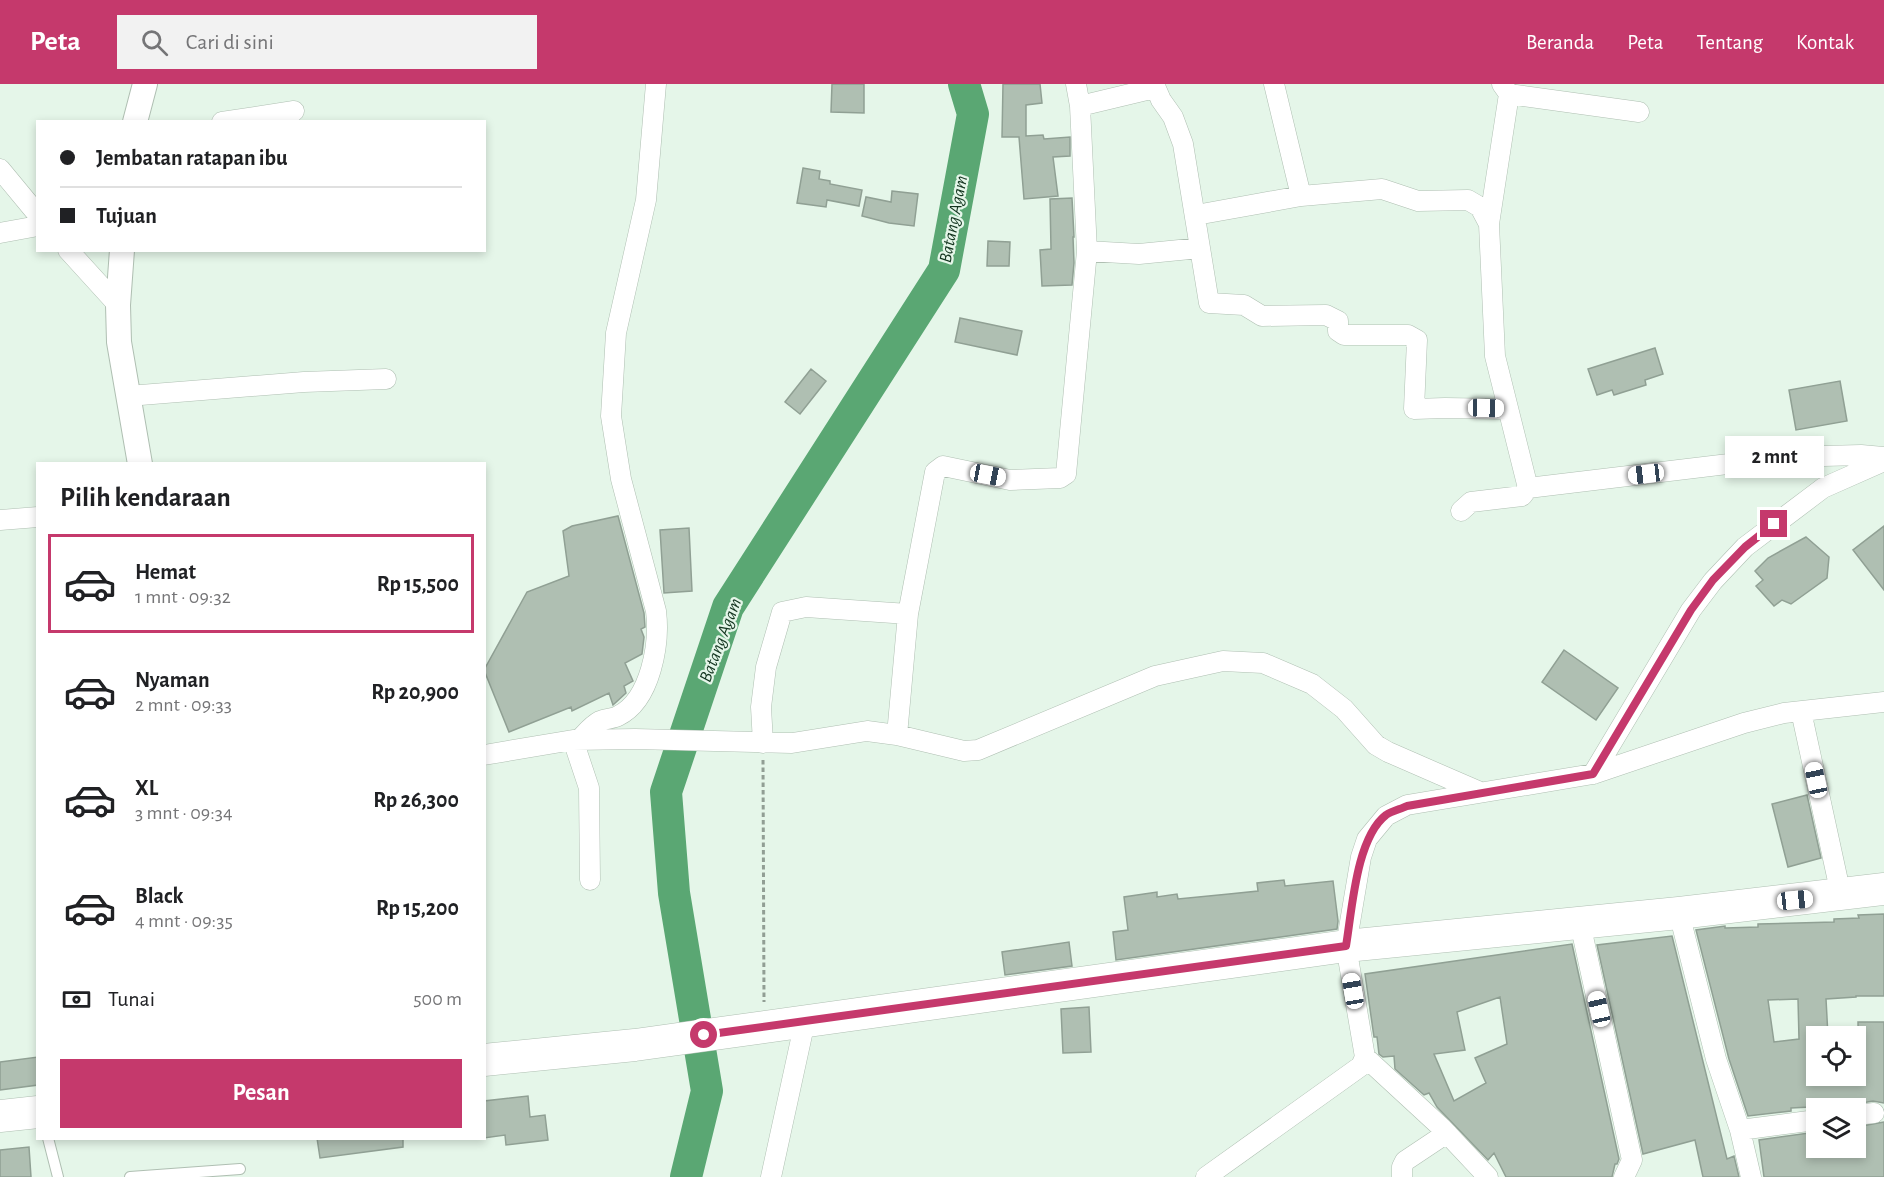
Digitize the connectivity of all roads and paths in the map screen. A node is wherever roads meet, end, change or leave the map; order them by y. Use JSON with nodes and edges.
{"nodes":[{"id":1,"x":145,"y":84,"type":"edge"},
{"id":2,"x":656,"y":84,"type":"edge"},
{"id":3,"x":1076,"y":84,"type":"edge"},
{"id":4,"x":1274,"y":84,"type":"edge"},
{"id":5,"x":1154,"y":86,"type":"edge"},
{"id":6,"x":1506,"y":89,"type":"edge"},
{"id":7,"x":1080,"y":106,"type":"junction"},
{"id":8,"x":294,"y":111,"type":"dead end"},
{"id":9,"x":1639,"y":112,"type":"dead end"},
{"id":10,"x":136,"y":120,"type":"edge"},
{"id":11,"x":235,"y":120,"type":"edge"},
{"id":12,"x":0,"y":169,"type":"edge"},
{"id":13,"x":1301,"y":196,"type":"junction"},
{"id":14,"x":36,"y":213,"type":"edge"},
{"id":15,"x":1196,"y":215,"type":"junction"},
{"id":16,"x":1489,"y":224,"type":"junction"},
{"id":17,"x":36,"y":226,"type":"edge"},
{"id":18,"x":0,"y":233,"type":"edge"},
{"id":19,"x":1200,"y":248,"type":"junction"},
{"id":20,"x":1087,"y":251,"type":"junction"},
{"id":21,"x":71,"y":252,"type":"edge"},
{"id":22,"x":122,"y":252,"type":"edge"},
{"id":23,"x":118,"y":305,"type":"junction"},
{"id":24,"x":386,"y":380,"type":"dead end"},
{"id":25,"x":128,"y":396,"type":"junction"},
{"id":26,"x":1508,"y":409,"type":"junction"},
{"id":27,"x":1884,"y":459,"type":"edge"},
{"id":28,"x":140,"y":462,"type":"edge"},
{"id":29,"x":1528,"y":488,"type":"junction"},
{"id":30,"x":1461,"y":511,"type":"dead end"},
{"id":31,"x":36,"y":517,"type":"edge"},
{"id":32,"x":0,"y":520,"type":"edge"},
{"id":33,"x":908,"y":614,"type":"junction"},
{"id":34,"x":1884,"y":702,"type":"edge"},
{"id":35,"x":1801,"y":711,"type":"junction"},
{"id":36,"x":897,"y":735,"type":"junction"},
{"id":37,"x":576,"y":740,"type":"junction"},
{"id":38,"x":763,"y":743,"type":"junction"},
{"id":39,"x":486,"y":755,"type":"edge"},
{"id":40,"x":1593,"y":774,"type":"junction"},
{"id":41,"x":1479,"y":792,"type":"junction"},
{"id":42,"x":590,"y":880,"type":"dead end"},
{"id":43,"x":1884,"y":890,"type":"edge"},
{"id":44,"x":1841,"y":895,"type":"junction"},
{"id":45,"x":1679,"y":913,"type":"junction"},
{"id":46,"x":1580,"y":922,"type":"junction"},
{"id":47,"x":1346,"y":946,"type":"junction"},
{"id":48,"x":805,"y":1021,"type":"junction"},
{"id":49,"x":757,"y":1028,"type":"junction"},
{"id":50,"x":1365,"y":1057,"type":"junction"},
{"id":51,"x":486,"y":1060,"type":"edge"},
{"id":52,"x":36,"y":1112,"type":"edge"},
{"id":53,"x":0,"y":1116,"type":"edge"},
{"id":54,"x":1806,"y":1121,"type":"edge"},
{"id":55,"x":1740,"y":1130,"type":"junction"},
{"id":56,"x":1447,"y":1133,"type":"junction"},
{"id":57,"x":49,"y":1140,"type":"edge"},
{"id":58,"x":240,"y":1169,"type":"dead end"},
{"id":59,"x":153,"y":1176,"type":"edge"},
{"id":60,"x":58,"y":1177,"type":"edge"},
{"id":61,"x":130,"y":1177,"type":"edge"},
{"id":62,"x":771,"y":1177,"type":"edge"},
{"id":63,"x":1206,"y":1177,"type":"edge"},
{"id":64,"x":1402,"y":1177,"type":"edge"},
{"id":65,"x":1488,"y":1177,"type":"edge"},
{"id":66,"x":1624,"y":1177,"type":"edge"},
{"id":67,"x":1751,"y":1177,"type":"edge"}],
"edges":[{"from":1,"to":10,"type":"street"},
{"from":2,"to":37,"type":"street"},
{"from":3,"to":7,"type":"street"},
{"from":4,"to":13,"type":"street"},
{"from":5,"to":7,"type":"street"},
{"from":5,"to":15,"type":"street"},
{"from":6,"to":9,"type":"street"},
{"from":6,"to":16,"type":"street"},
{"from":7,"to":20,"type":"street"},
{"from":8,"to":11,"type":"street"},
{"from":12,"to":14,"type":"street"},
{"from":13,"to":15,"type":"street"},
{"from":13,"to":16,"type":"street"},
{"from":15,"to":19,"type":"street"},
{"from":16,"to":26,"type":"street"},
{"from":17,"to":18,"type":"street"},
{"from":19,"to":20,"type":"street"},
{"from":19,"to":26,"type":"street"},
{"from":20,"to":33,"type":"street"},
{"from":21,"to":23,"type":"street"},
{"from":22,"to":23,"type":"street"},
{"from":23,"to":25,"type":"street"},
{"from":24,"to":25,"type":"street"},
{"from":25,"to":28,"type":"street"},
{"from":26,"to":29,"type":"street"},
{"from":27,"to":29,"type":"street"},
{"from":27,"to":40,"type":"street"},
{"from":29,"to":30,"type":"street"},
{"from":31,"to":32,"type":"street"},
{"from":33,"to":36,"type":"street"},
{"from":33,"to":38,"type":"street"},
{"from":34,"to":35,"type":"street"},
{"from":35,"to":40,"type":"street"},
{"from":35,"to":44,"type":"street"},
{"from":36,"to":38,"type":"street"},
{"from":36,"to":41,"type":"street"},
{"from":37,"to":38,"type":"street"},
{"from":37,"to":39,"type":"street"},
{"from":37,"to":42,"type":"street"},
{"from":38,"to":49,"type":"path"},
{"from":40,"to":41,"type":"street"},
{"from":41,"to":47,"type":"street"},
{"from":43,"to":44,"type":"main road"},
{"from":44,"to":45,"type":"main road"},
{"from":45,"to":46,"type":"main road"},
{"from":45,"to":55,"type":"street"},
{"from":46,"to":47,"type":"main road"},
{"from":46,"to":66,"type":"street"},
{"from":47,"to":48,"type":"main road"},
{"from":47,"to":50,"type":"street"},
{"from":48,"to":49,"type":"main road"},
{"from":48,"to":62,"type":"street"},
{"from":49,"to":51,"type":"main road"},
{"from":50,"to":56,"type":"street"},
{"from":50,"to":63,"type":"street"},
{"from":52,"to":53,"type":"main road"},
{"from":54,"to":55,"type":"street"},
{"from":55,"to":67,"type":"street"},
{"from":56,"to":64,"type":"street"},
{"from":56,"to":65,"type":"street"},
{"from":57,"to":60,"type":"lane"},
{"from":58,"to":59,"type":"lane"},
{"from":59,"to":61,"type":"lane"}]}
